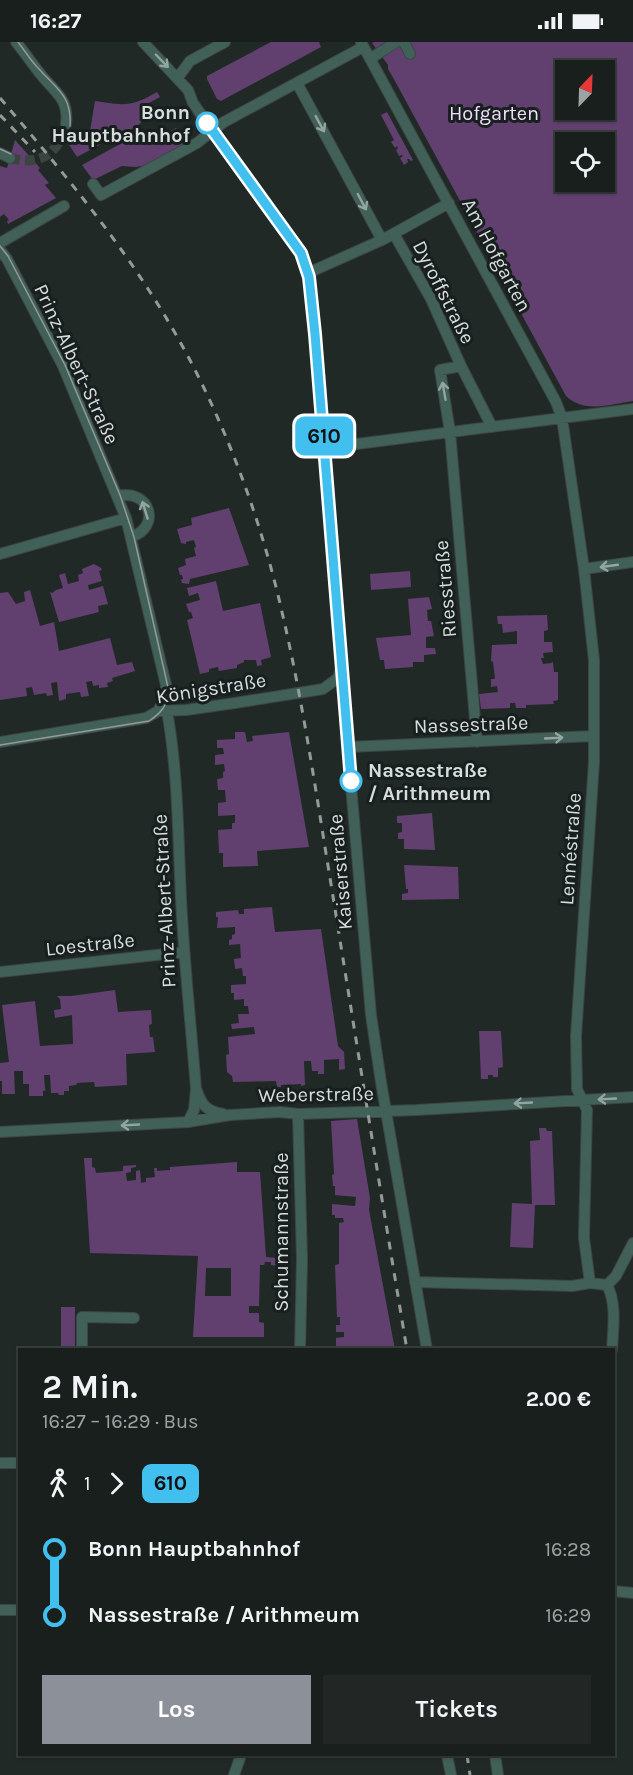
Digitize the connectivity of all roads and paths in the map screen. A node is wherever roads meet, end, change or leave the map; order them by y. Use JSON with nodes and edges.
{"nodes":[{"id":1,"x":16,"y":42,"type":"edge"},
{"id":2,"x":143,"y":42,"type":"edge"},
{"id":3,"x":225,"y":42,"type":"edge"},
{"id":4,"x":396,"y":42,"type":"edge"},
{"id":5,"x":404,"y":42,"type":"edge"},
{"id":6,"x":362,"y":44,"type":"edge"},
{"id":7,"x":410,"y":54,"type":"dead end"},
{"id":8,"x":370,"y":59,"type":"junction"},
{"id":9,"x":180,"y":76,"type":"dead end"},
{"id":10,"x":297,"y":83,"type":"junction"},
{"id":11,"x":66,"y":124,"type":"tunnel mouth"},
{"id":12,"x":212,"y":130,"type":"junction"},
{"id":13,"x":93,"y":184,"type":"dead end"},
{"id":14,"x":449,"y":203,"type":"junction"},
{"id":15,"x":64,"y":206,"type":"dead end"},
{"id":16,"x":394,"y":234,"type":"junction"},
{"id":17,"x":382,"y":240,"type":"junction"},
{"id":18,"x":0,"y":243,"type":"edge"},
{"id":19,"x":0,"y":250,"type":"edge"},
{"id":20,"x":308,"y":273,"type":"junction"},
{"id":21,"x":461,"y":366,"type":"junction"},
{"id":22,"x":633,"y":409,"type":"edge"},
{"id":23,"x":562,"y":418,"type":"junction"},
{"id":24,"x":492,"y":427,"type":"junction"},
{"id":25,"x":450,"y":432,"type":"junction"},
{"id":26,"x":325,"y":448,"type":"junction"},
{"id":27,"x":117,"y":496,"type":"junction"},
{"id":28,"x":126,"y":518,"type":"junction"},
{"id":29,"x":131,"y":537,"type":"junction"},
{"id":30,"x":0,"y":554,"type":"edge"},
{"id":31,"x":633,"y":562,"type":"edge"},
{"id":32,"x":584,"y":569,"type":"junction"},
{"id":33,"x":342,"y":663,"type":"junction"},
{"id":34,"x":162,"y":711,"type":"junction"},
{"id":35,"x":594,"y":736,"type":"junction"},
{"id":36,"x":0,"y":742,"type":"edge"},
{"id":37,"x":477,"y":742,"type":"junction"},
{"id":38,"x":348,"y":747,"type":"junction"},
{"id":39,"x":184,"y":952,"type":"junction"},
{"id":40,"x":0,"y":972,"type":"edge"},
{"id":41,"x":196,"y":1089,"type":"junction"},
{"id":42,"x":633,"y":1097,"type":"edge"},
{"id":43,"x":582,"y":1100,"type":"junction"},
{"id":44,"x":298,"y":1114,"type":"junction"},
{"id":45,"x":230,"y":1115,"type":"junction"},
{"id":46,"x":387,"y":1116,"type":"junction"},
{"id":47,"x":188,"y":1122,"type":"junction"},
{"id":48,"x":0,"y":1132,"type":"edge"},
{"id":49,"x":633,"y":1243,"type":"edge"},
{"id":50,"x":590,"y":1283,"type":"junction"},
{"id":51,"x":607,"y":1285,"type":"junction"},
{"id":52,"x":416,"y":1287,"type":"junction"},
{"id":53,"x":134,"y":1318,"type":"dead end"},
{"id":54,"x":82,"y":1348,"type":"edge"},
{"id":55,"x":300,"y":1348,"type":"edge"},
{"id":56,"x":427,"y":1348,"type":"edge"},
{"id":57,"x":612,"y":1348,"type":"edge"},
{"id":58,"x":0,"y":1463,"type":"edge"},
{"id":59,"x":18,"y":1463,"type":"edge"},
{"id":60,"x":615,"y":1591,"type":"edge"},
{"id":61,"x":633,"y":1593,"type":"edge"},
{"id":62,"x":0,"y":1610,"type":"edge"},
{"id":63,"x":18,"y":1610,"type":"edge"},
{"id":64,"x":241,"y":1756,"type":"edge"},
{"id":65,"x":447,"y":1756,"type":"edge"},
{"id":66,"x":495,"y":1756,"type":"edge"},
{"id":67,"x":234,"y":1775,"type":"edge"},
{"id":68,"x":451,"y":1775,"type":"edge"},
{"id":69,"x":498,"y":1775,"type":"edge"}],
"edges":[{"from":1,"to":11,"type":"street"},
{"from":2,"to":12,"type":"street","name":"Kaiserstraße","one_way":true},
{"from":3,"to":9,"type":"street"},
{"from":4,"to":8,"type":"street"},
{"from":5,"to":7,"type":"street"},
{"from":6,"to":8,"type":"street","name":"Am Hofgarten"},
{"from":6,"to":10,"type":"street"},
{"from":8,"to":14,"type":"street","name":"Am Hofgarten"},
{"from":10,"to":12,"type":"street"},
{"from":10,"to":17,"type":"street","one_way":true},
{"from":12,"to":13,"type":"street"},
{"from":12,"to":20,"type":"street","name":"Kaiserstraße"},
{"from":14,"to":16,"type":"street"},
{"from":14,"to":23,"type":"street","name":"Am Hofgarten"},
{"from":15,"to":18,"type":"street"},
{"from":16,"to":17,"type":"street"},
{"from":16,"to":21,"type":"street","name":"Dyroffstraße"},
{"from":17,"to":20,"type":"street"},
{"from":19,"to":27,"type":"street","name":"Prinz-Albert-Straße"},
{"from":20,"to":26,"type":"street","name":"Kaiserstraße"},
{"from":21,"to":24,"type":"street","name":"Dyroffstraße"},
{"from":25,"to":21,"type":"street","name":"Dyroffstraße","one_way":true},
{"from":22,"to":23,"type":"street"},
{"from":23,"to":24,"type":"street"},
{"from":23,"to":32,"type":"street","name":"Lennéstraße"},
{"from":24,"to":25,"type":"street"},
{"from":25,"to":26,"type":"street"},
{"from":25,"to":37,"type":"street","name":"Riesstraße"},
{"from":26,"to":33,"type":"street","name":"Kaiserstraße"},
{"from":27,"to":28,"type":"street","name":"Prinz-Albert-Straße"},
{"from":29,"to":27,"type":"street","one_way":true},
{"from":28,"to":29,"type":"street","name":"Prinz-Albert-Straße"},
{"from":28,"to":30,"type":"street"},
{"from":29,"to":34,"type":"street","name":"Prinz-Albert-Straße"},
{"from":31,"to":32,"type":"street","one_way":true},
{"from":32,"to":35,"type":"street","name":"Lennéstraße"},
{"from":33,"to":34,"type":"street","name":"Königstraße"},
{"from":33,"to":38,"type":"street","name":"Kaiserstraße"},
{"from":34,"to":36,"type":"street","name":"Königstraße"},
{"from":34,"to":39,"type":"street","name":"Prinz-Albert-Straße"},
{"from":37,"to":35,"type":"street","name":"Nassestraße","one_way":true},
{"from":35,"to":43,"type":"street","name":"Lennéstraße"},
{"from":37,"to":38,"type":"street","name":"Nassestraße"},
{"from":38,"to":46,"type":"street","name":"Kaiserstraße"},
{"from":39,"to":40,"type":"street","name":"Loestraße"},
{"from":39,"to":41,"type":"street","name":"Prinz-Albert-Straße"},
{"from":41,"to":45,"type":"street"},
{"from":41,"to":47,"type":"street","name":"Prinz-Albert-Straße"},
{"from":42,"to":43,"type":"street","name":"Weberstraße","one_way":true},
{"from":43,"to":46,"type":"street","name":"Weberstraße","one_way":true},
{"from":43,"to":50,"type":"street","name":"Lennéstraße"},
{"from":44,"to":45,"type":"street","name":"Weberstraße"},
{"from":44,"to":46,"type":"street","name":"Weberstraße"},
{"from":44,"to":55,"type":"street","name":"Schumannstraße"},
{"from":45,"to":47,"type":"street","name":"Weberstraße"},
{"from":46,"to":52,"type":"street","name":"Kaiserstraße"},
{"from":47,"to":48,"type":"street","name":"Weberstraße","one_way":true},
{"from":49,"to":51,"type":"street"},
{"from":50,"to":51,"type":"street"},
{"from":50,"to":52,"type":"street"},
{"from":51,"to":57,"type":"street"},
{"from":52,"to":56,"type":"street","name":"Kaiserstraße"},
{"from":53,"to":54,"type":"street"},
{"from":58,"to":59,"type":"street"},
{"from":60,"to":61,"type":"street"},
{"from":62,"to":63,"type":"street"},
{"from":64,"to":67,"type":"street"},
{"from":65,"to":68,"type":"street"},
{"from":66,"to":69,"type":"street"}]}
